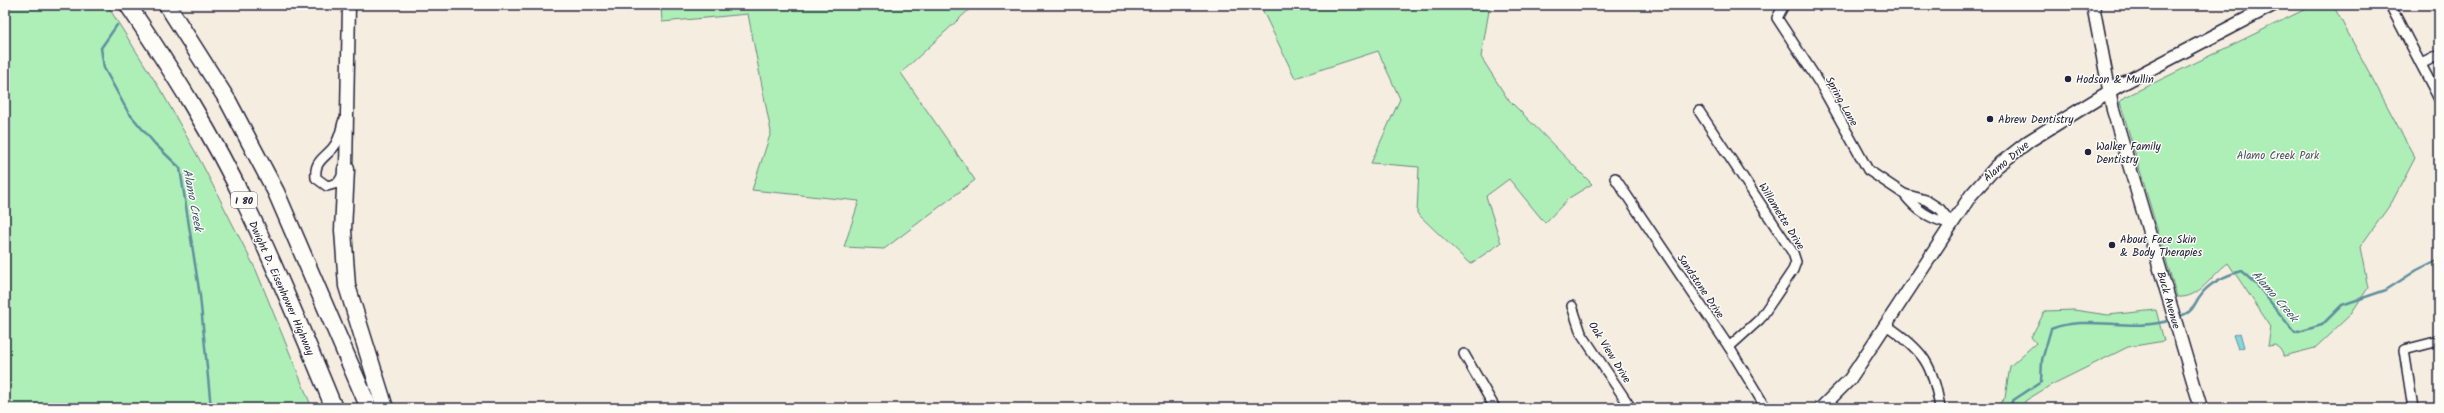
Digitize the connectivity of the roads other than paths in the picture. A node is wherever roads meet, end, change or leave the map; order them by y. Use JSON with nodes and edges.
{"nodes":[{"id":1,"x":128,"y":5,"type":"edge"},
{"id":2,"x":167,"y":5,"type":"edge"},
{"id":3,"x":349,"y":5,"type":"edge"},
{"id":4,"x":2093,"y":5,"type":"edge"},
{"id":5,"x":2273,"y":5,"type":"edge"},
{"id":6,"x":2390,"y":5,"type":"edge"},
{"id":7,"x":1783,"y":7,"type":"dead end"},
{"id":8,"x":2439,"y":55,"type":"edge"},
{"id":9,"x":2421,"y":64,"type":"junction"},
{"id":10,"x":2109,"y":92,"type":"junction"},
{"id":11,"x":2439,"y":99,"type":"edge"},
{"id":12,"x":346,"y":109,"type":"junction"},
{"id":13,"x":1699,"y":111,"type":"dead end"},
{"id":14,"x":346,"y":168,"type":"junction"},
{"id":15,"x":1615,"y":178,"type":"dead end"},
{"id":16,"x":1952,"y":224,"type":"junction"},
{"id":17,"x":1572,"y":306,"type":"dead end"},
{"id":18,"x":1886,"y":325,"type":"junction"},
{"id":19,"x":2439,"y":341,"type":"edge"},
{"id":20,"x":1728,"y":347,"type":"junction"},
{"id":21,"x":1464,"y":354,"type":"dead end"},
{"id":22,"x":334,"y":408,"type":"edge"},
{"id":23,"x":369,"y":408,"type":"edge"},
{"id":24,"x":385,"y":408,"type":"edge"},
{"id":25,"x":1495,"y":408,"type":"edge"},
{"id":26,"x":1631,"y":408,"type":"edge"},
{"id":27,"x":1766,"y":408,"type":"edge"},
{"id":28,"x":1822,"y":408,"type":"edge"},
{"id":29,"x":1940,"y":408,"type":"edge"},
{"id":30,"x":2201,"y":408,"type":"edge"},
{"id":31,"x":2413,"y":408,"type":"edge"}],
"edges":[{"from":1,"to":22,"type":"highway","name":"Dwight D. Eisenhower Highway","number":"I 80"},
{"from":2,"to":23,"type":"highway"},
{"from":3,"to":12,"type":"main road"},
{"from":4,"to":10,"type":"main road","name":"Buck Avenue"},
{"from":5,"to":10,"type":"main road","name":"Alamo Drive"},
{"from":6,"to":9,"type":"street"},
{"from":7,"to":16,"type":"street","name":"Spring Lane"},
{"from":8,"to":9,"type":"street"},
{"from":9,"to":11,"type":"street"},
{"from":10,"to":16,"type":"main road","name":"Alamo Drive"},
{"from":10,"to":30,"type":"main road","name":"Buck Avenue"},
{"from":12,"to":14,"type":"main road"},
{"from":12,"to":14,"type":"street"},
{"from":13,"to":20,"type":"street","name":"Willamette Drive"},
{"from":14,"to":24,"type":"highway"},
{"from":15,"to":20,"type":"street","name":"Sandstone Drive"},
{"from":16,"to":18,"type":"main road","name":"Alamo Drive"},
{"from":17,"to":26,"type":"street","name":"Oak View Drive"},
{"from":18,"to":28,"type":"main road","name":"Alamo Drive"},
{"from":18,"to":29,"type":"street"},
{"from":19,"to":31,"type":"street"},
{"from":20,"to":27,"type":"street","name":"Sandstone Drive"},
{"from":21,"to":25,"type":"street"}]}
